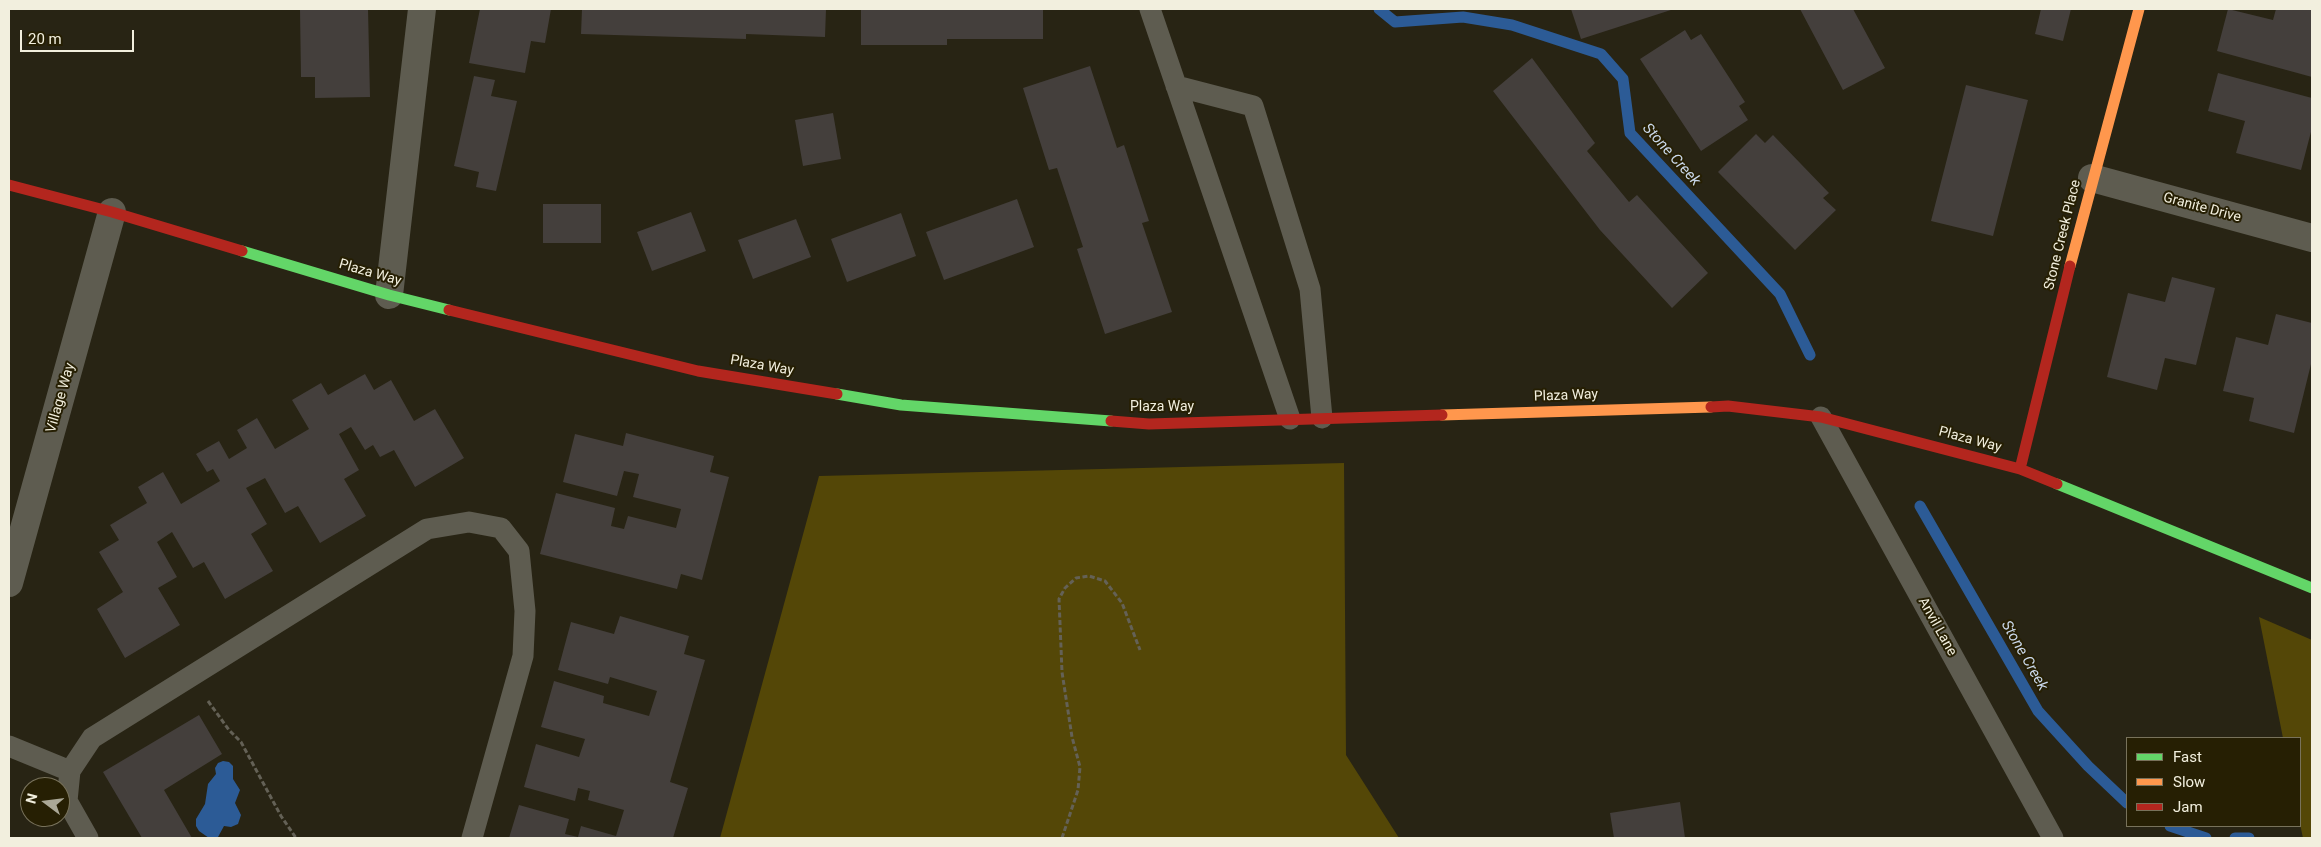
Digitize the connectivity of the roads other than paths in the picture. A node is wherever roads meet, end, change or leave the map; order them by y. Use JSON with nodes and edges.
{"nodes":[{"id":1,"x":422,"y":9,"type":"edge"},
{"id":2,"x":1150,"y":9,"type":"edge"},
{"id":3,"x":2139,"y":9,"type":"edge"},
{"id":4,"x":1176,"y":86,"type":"junction"},
{"id":5,"x":2092,"y":178,"type":"junction"},
{"id":6,"x":9,"y":185,"type":"edge"},
{"id":7,"x":112,"y":212,"type":"junction"},
{"id":8,"x":2312,"y":238,"type":"edge"},
{"id":9,"x":389,"y":295,"type":"junction"},
{"id":10,"x":1821,"y":416,"type":"junction"},
{"id":11,"x":1322,"y":418,"type":"junction"},
{"id":12,"x":1290,"y":419,"type":"junction"},
{"id":13,"x":2020,"y":469,"type":"junction"},
{"id":14,"x":9,"y":583,"type":"edge"},
{"id":15,"x":2312,"y":588,"type":"edge"},
{"id":16,"x":9,"y":746,"type":"edge"},
{"id":17,"x":70,"y":771,"type":"junction"},
{"id":18,"x":88,"y":838,"type":"edge"},
{"id":19,"x":472,"y":838,"type":"edge"},
{"id":20,"x":2053,"y":838,"type":"edge"}],
"edges":[{"from":1,"to":9,"type":"street"},
{"from":2,"to":4,"type":"lane"},
{"from":3,"to":5,"type":"main road","name":"Stone Creek Place"},
{"from":4,"to":11,"type":"lane"},
{"from":4,"to":12,"type":"lane"},
{"from":5,"to":8,"type":"street","name":"Granite Drive"},
{"from":5,"to":13,"type":"main road","name":"Stone Creek Place"},
{"from":6,"to":7,"type":"main road","name":"Plaza Way"},
{"from":7,"to":9,"type":"main road","name":"Plaza Way"},
{"from":7,"to":14,"type":"street","name":"Village Way"},
{"from":9,"to":12,"type":"main road","name":"Plaza Way"},
{"from":10,"to":11,"type":"main road","name":"Plaza Way"},
{"from":10,"to":13,"type":"main road","name":"Plaza Way"},
{"from":10,"to":20,"type":"lane","name":"Anvil Lane"},
{"from":11,"to":12,"type":"main road","name":"Plaza Way"},
{"from":13,"to":15,"type":"main road","name":"Plaza Way"},
{"from":16,"to":17,"type":"lane"},
{"from":17,"to":18,"type":"lane"},
{"from":17,"to":19,"type":"lane"}]}
